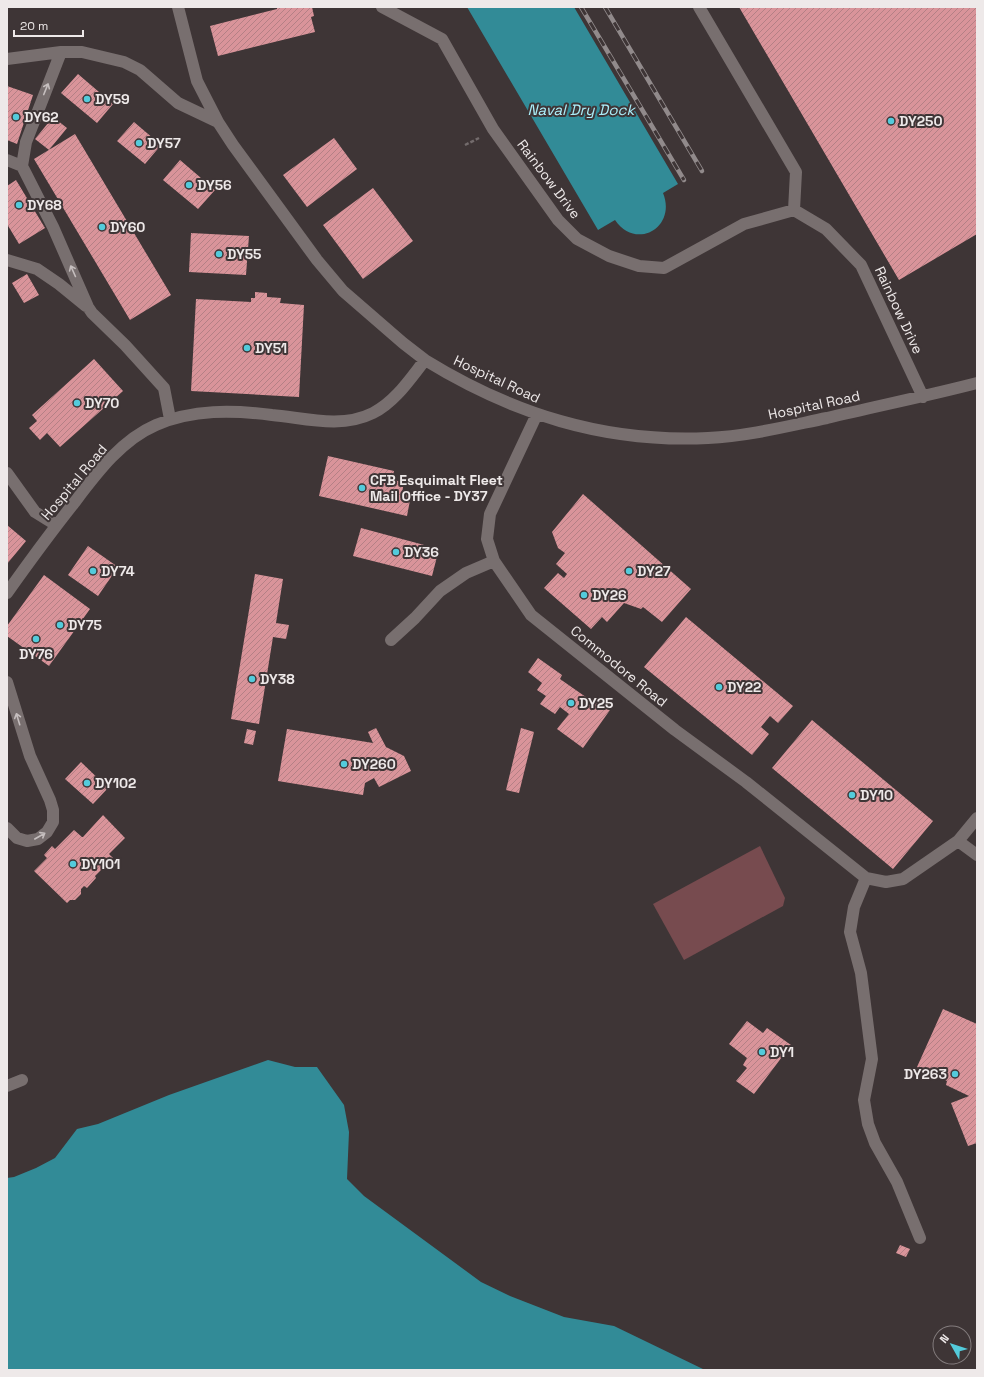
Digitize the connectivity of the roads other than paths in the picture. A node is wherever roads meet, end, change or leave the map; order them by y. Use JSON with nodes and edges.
{"nodes":[{"id":1,"x":178,"y":7,"type":"edge"},
{"id":2,"x":382,"y":7,"type":"edge"},
{"id":3,"x":699,"y":7,"type":"edge"},
{"id":4,"x":61,"y":52,"type":"junction"},
{"id":5,"x":7,"y":59,"type":"edge"},
{"id":6,"x":218,"y":122,"type":"junction"},
{"id":7,"x":7,"y":160,"type":"edge"},
{"id":8,"x":22,"y":166,"type":"junction"},
{"id":9,"x":794,"y":210,"type":"junction"},
{"id":10,"x":7,"y":260,"type":"edge"},
{"id":11,"x":88,"y":307,"type":"junction"},
{"id":12,"x":425,"y":360,"type":"junction"},
{"id":13,"x":977,"y":383,"type":"edge"},
{"id":14,"x":923,"y":397,"type":"junction"},
{"id":15,"x":537,"y":414,"type":"junction"},
{"id":16,"x":170,"y":419,"type":"junction"},
{"id":17,"x":7,"y":473,"type":"edge"},
{"id":18,"x":56,"y":525,"type":"junction"},
{"id":19,"x":494,"y":561,"type":"junction"},
{"id":20,"x":7,"y":592,"type":"edge"},
{"id":21,"x":391,"y":640,"type":"dead end"},
{"id":22,"x":7,"y":682,"type":"edge"},
{"id":23,"x":977,"y":818,"type":"edge"},
{"id":24,"x":7,"y":828,"type":"edge"},
{"id":25,"x":958,"y":841,"type":"junction"},
{"id":26,"x":977,"y":855,"type":"edge"},
{"id":27,"x":866,"y":878,"type":"junction"},
{"id":28,"x":22,"y":1080,"type":"dead end"},
{"id":29,"x":7,"y":1086,"type":"edge"},
{"id":30,"x":920,"y":1238,"type":"dead end"}],
"edges":[{"from":1,"to":6,"type":"lane"},
{"from":2,"to":9,"type":"lane","name":"Rainbow Drive"},
{"from":3,"to":9,"type":"lane"},
{"from":4,"to":5,"type":"lane"},
{"from":4,"to":6,"type":"lane"},
{"from":8,"to":4,"type":"lane","one_way":true},
{"from":6,"to":12,"type":"lane"},
{"from":7,"to":8,"type":"lane"},
{"from":11,"to":8,"type":"lane","one_way":true},
{"from":9,"to":14,"type":"lane","name":"Rainbow Drive"},
{"from":10,"to":11,"type":"lane"},
{"from":11,"to":16,"type":"lane"},
{"from":12,"to":15,"type":"lane","name":"Hospital Road"},
{"from":12,"to":16,"type":"lane","name":"Hospital Road"},
{"from":13,"to":14,"type":"lane","name":"Hospital Road"},
{"from":14,"to":15,"type":"lane","name":"Hospital Road"},
{"from":15,"to":19,"type":"lane","name":"Commodore Road"},
{"from":16,"to":18,"type":"lane","name":"Hospital Road"},
{"from":17,"to":18,"type":"lane"},
{"from":18,"to":20,"type":"lane","name":"Hospital Road"},
{"from":19,"to":21,"type":"lane"},
{"from":19,"to":27,"type":"lane","name":"Commodore Road"},
{"from":24,"to":22,"type":"lane","one_way":true},
{"from":23,"to":25,"type":"lane"},
{"from":25,"to":26,"type":"lane"},
{"from":25,"to":27,"type":"lane"},
{"from":27,"to":30,"type":"lane"},
{"from":28,"to":29,"type":"lane"}]}
